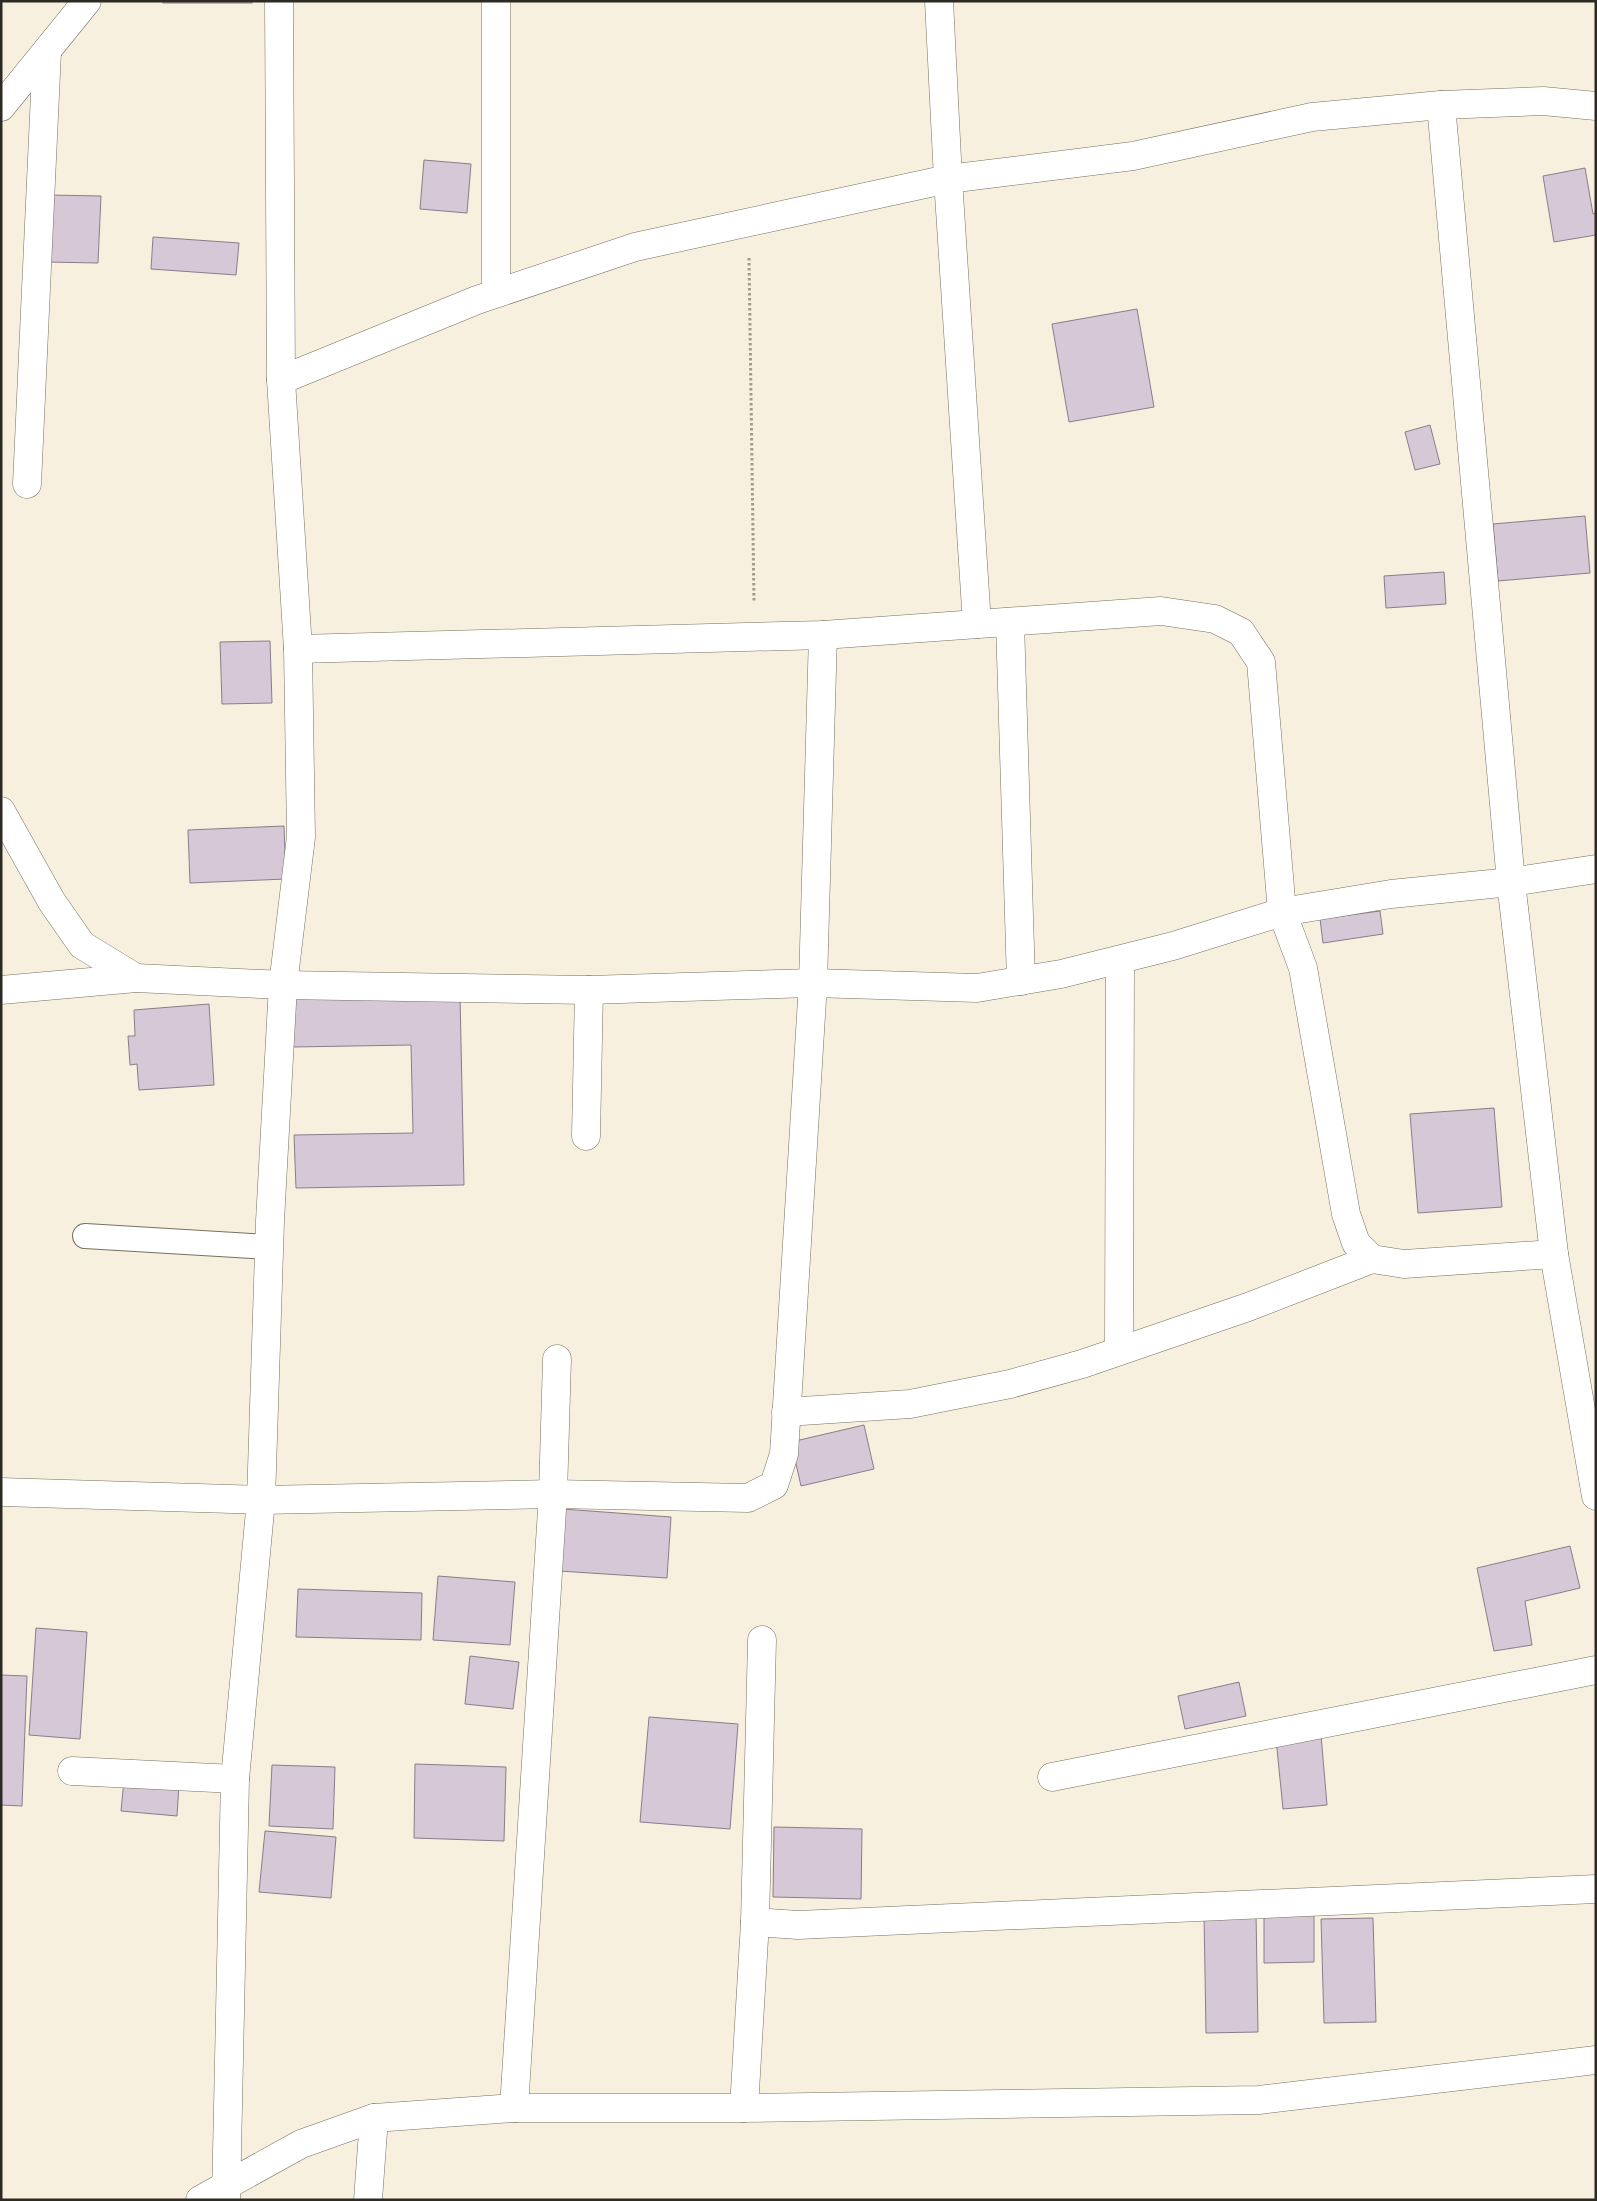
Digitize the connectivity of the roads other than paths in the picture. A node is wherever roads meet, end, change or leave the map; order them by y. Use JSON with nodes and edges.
{"nodes":[{"id":1,"x":87,"y":1,"type":"edge"},
{"id":2,"x":279,"y":1,"type":"edge"},
{"id":3,"x":496,"y":1,"type":"edge"},
{"id":4,"x":940,"y":1,"type":"edge"},
{"id":5,"x":47,"y":51,"type":"junction"},
{"id":6,"x":1441,"y":106,"type":"junction"},
{"id":7,"x":1596,"y":106,"type":"edge"},
{"id":8,"x":1,"y":107,"type":"edge"},
{"id":9,"x":948,"y":179,"type":"junction"},
{"id":10,"x":496,"y":293,"type":"junction"},
{"id":11,"x":281,"y":380,"type":"junction"},
{"id":12,"x":27,"y":484,"type":"dead end"},
{"id":13,"x":1010,"y":622,"type":"junction"},
{"id":14,"x":977,"y":624,"type":"junction"},
{"id":15,"x":823,"y":634,"type":"junction"},
{"id":16,"x":298,"y":649,"type":"junction"},
{"id":17,"x":1,"y":811,"type":"edge"},
{"id":18,"x":1596,"y":869,"type":"edge"},
{"id":19,"x":1511,"y":882,"type":"junction"},
{"id":20,"x":1282,"y":912,"type":"junction"},
{"id":21,"x":1120,"y":960,"type":"junction"},
{"id":22,"x":136,"y":978,"type":"junction"},
{"id":23,"x":1021,"y":980,"type":"junction"},
{"id":24,"x":813,"y":983,"type":"junction"},
{"id":25,"x":283,"y":985,"type":"junction"},
{"id":26,"x":1,"y":990,"type":"edge"},
{"id":27,"x":589,"y":990,"type":"junction"},
{"id":28,"x":586,"y":1136,"type":"dead end"},
{"id":29,"x":85,"y":1236,"type":"dead end"},
{"id":30,"x":270,"y":1247,"type":"junction"},
{"id":31,"x":1554,"y":1254,"type":"junction"},
{"id":32,"x":1372,"y":1259,"type":"junction"},
{"id":33,"x":1120,"y":1351,"type":"junction"},
{"id":34,"x":557,"y":1359,"type":"dead end"},
{"id":35,"x":786,"y":1412,"type":"junction"},
{"id":36,"x":1,"y":1492,"type":"edge"},
{"id":37,"x":553,"y":1494,"type":"junction"},
{"id":38,"x":1596,"y":1496,"type":"edge"},
{"id":39,"x":261,"y":1500,"type":"junction"},
{"id":40,"x":762,"y":1640,"type":"dead end"},
{"id":41,"x":1596,"y":1670,"type":"edge"},
{"id":42,"x":72,"y":1771,"type":"dead end"},
{"id":43,"x":1052,"y":1778,"type":"dead end"},
{"id":44,"x":235,"y":1779,"type":"junction"},
{"id":45,"x":1596,"y":1889,"type":"edge"},
{"id":46,"x":755,"y":1922,"type":"junction"},
{"id":47,"x":1596,"y":2060,"type":"edge"},
{"id":48,"x":514,"y":2108,"type":"junction"},
{"id":49,"x":744,"y":2108,"type":"junction"},
{"id":50,"x":374,"y":2118,"type":"junction"},
{"id":51,"x":226,"y":2192,"type":"edge"},
{"id":52,"x":200,"y":2200,"type":"edge"},
{"id":53,"x":368,"y":2200,"type":"edge"}],
"edges":[{"from":1,"to":5,"type":"street"},
{"from":2,"to":11,"type":"street"},
{"from":3,"to":10,"type":"street"},
{"from":4,"to":9,"type":"street"},
{"from":5,"to":8,"type":"street"},
{"from":5,"to":12,"type":"street"},
{"from":6,"to":7,"type":"street"},
{"from":6,"to":9,"type":"street"},
{"from":6,"to":19,"type":"street"},
{"from":9,"to":10,"type":"street"},
{"from":9,"to":14,"type":"street"},
{"from":10,"to":11,"type":"street"},
{"from":11,"to":16,"type":"street"},
{"from":13,"to":14,"type":"street"},
{"from":13,"to":20,"type":"street"},
{"from":13,"to":23,"type":"street"},
{"from":14,"to":15,"type":"street"},
{"from":15,"to":16,"type":"street"},
{"from":15,"to":24,"type":"street"},
{"from":16,"to":25,"type":"street"},
{"from":17,"to":22,"type":"street"},
{"from":18,"to":19,"type":"street"},
{"from":19,"to":20,"type":"street"},
{"from":19,"to":31,"type":"street"},
{"from":20,"to":21,"type":"street"},
{"from":20,"to":32,"type":"street"},
{"from":21,"to":23,"type":"street"},
{"from":21,"to":33,"type":"street"},
{"from":22,"to":25,"type":"street"},
{"from":22,"to":26,"type":"street"},
{"from":23,"to":24,"type":"street"},
{"from":24,"to":27,"type":"street"},
{"from":24,"to":35,"type":"street"},
{"from":25,"to":27,"type":"street"},
{"from":25,"to":30,"type":"street"},
{"from":27,"to":28,"type":"street"},
{"from":29,"to":30,"type":"lane"},
{"from":30,"to":39,"type":"street"},
{"from":31,"to":32,"type":"street"},
{"from":31,"to":38,"type":"street"},
{"from":32,"to":33,"type":"street"},
{"from":33,"to":35,"type":"street"},
{"from":34,"to":37,"type":"street"},
{"from":35,"to":37,"type":"street"},
{"from":36,"to":39,"type":"street"},
{"from":37,"to":39,"type":"street"},
{"from":37,"to":48,"type":"street"},
{"from":39,"to":44,"type":"street"},
{"from":40,"to":46,"type":"street"},
{"from":41,"to":43,"type":"street"},
{"from":42,"to":44,"type":"street"},
{"from":44,"to":51,"type":"street"},
{"from":45,"to":46,"type":"street"},
{"from":46,"to":49,"type":"street"},
{"from":47,"to":49,"type":"street"},
{"from":48,"to":49,"type":"street"},
{"from":48,"to":50,"type":"street"},
{"from":50,"to":51,"type":"street"},
{"from":50,"to":53,"type":"street"},
{"from":51,"to":52,"type":"street"}]}
